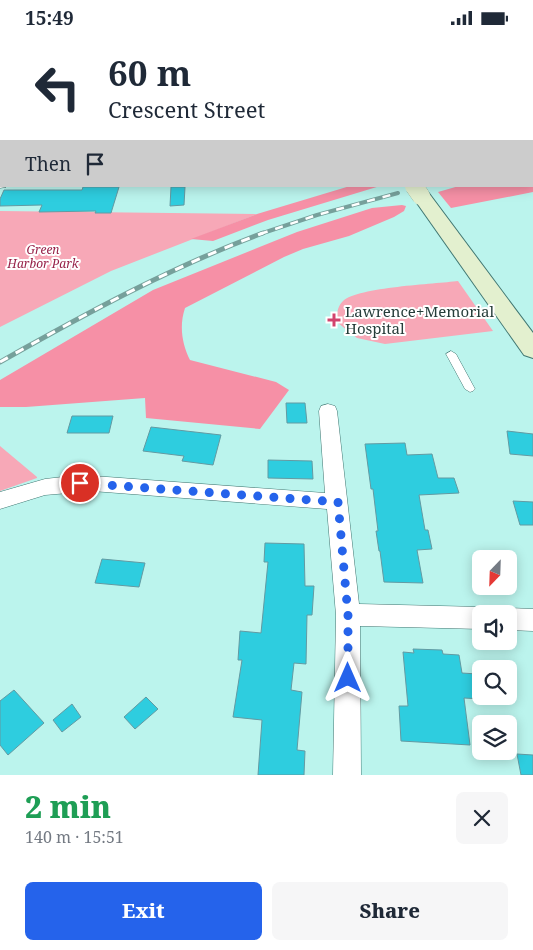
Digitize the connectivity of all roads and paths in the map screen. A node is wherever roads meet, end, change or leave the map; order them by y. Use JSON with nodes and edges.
{"nodes":[{"id":1,"x":417,"y":191,"type":"edge"},
{"id":2,"x":533,"y":350,"type":"edge"},
{"id":3,"x":451,"y":354,"type":"dead end"},
{"id":4,"x":470,"y":389,"type":"dead end"},
{"id":5,"x":328,"y":411,"type":"dead end"},
{"id":6,"x":0,"y":501,"type":"edge"},
{"id":7,"x":338,"y":502,"type":"junction"},
{"id":8,"x":348,"y":615,"type":"junction"},
{"id":9,"x":472,"y":619,"type":"edge"},
{"id":10,"x":517,"y":619,"type":"edge"},
{"id":11,"x":533,"y":620,"type":"edge"},
{"id":12,"x":347,"y":775,"type":"edge"}],
"edges":[{"from":1,"to":2,"type":"street"},
{"from":3,"to":4,"type":"lane"},
{"from":5,"to":7,"type":"street"},
{"from":6,"to":7,"type":"street"},
{"from":7,"to":8,"type":"street"},
{"from":8,"to":9,"type":"street"},
{"from":8,"to":12,"type":"street"},
{"from":10,"to":11,"type":"street"}]}
